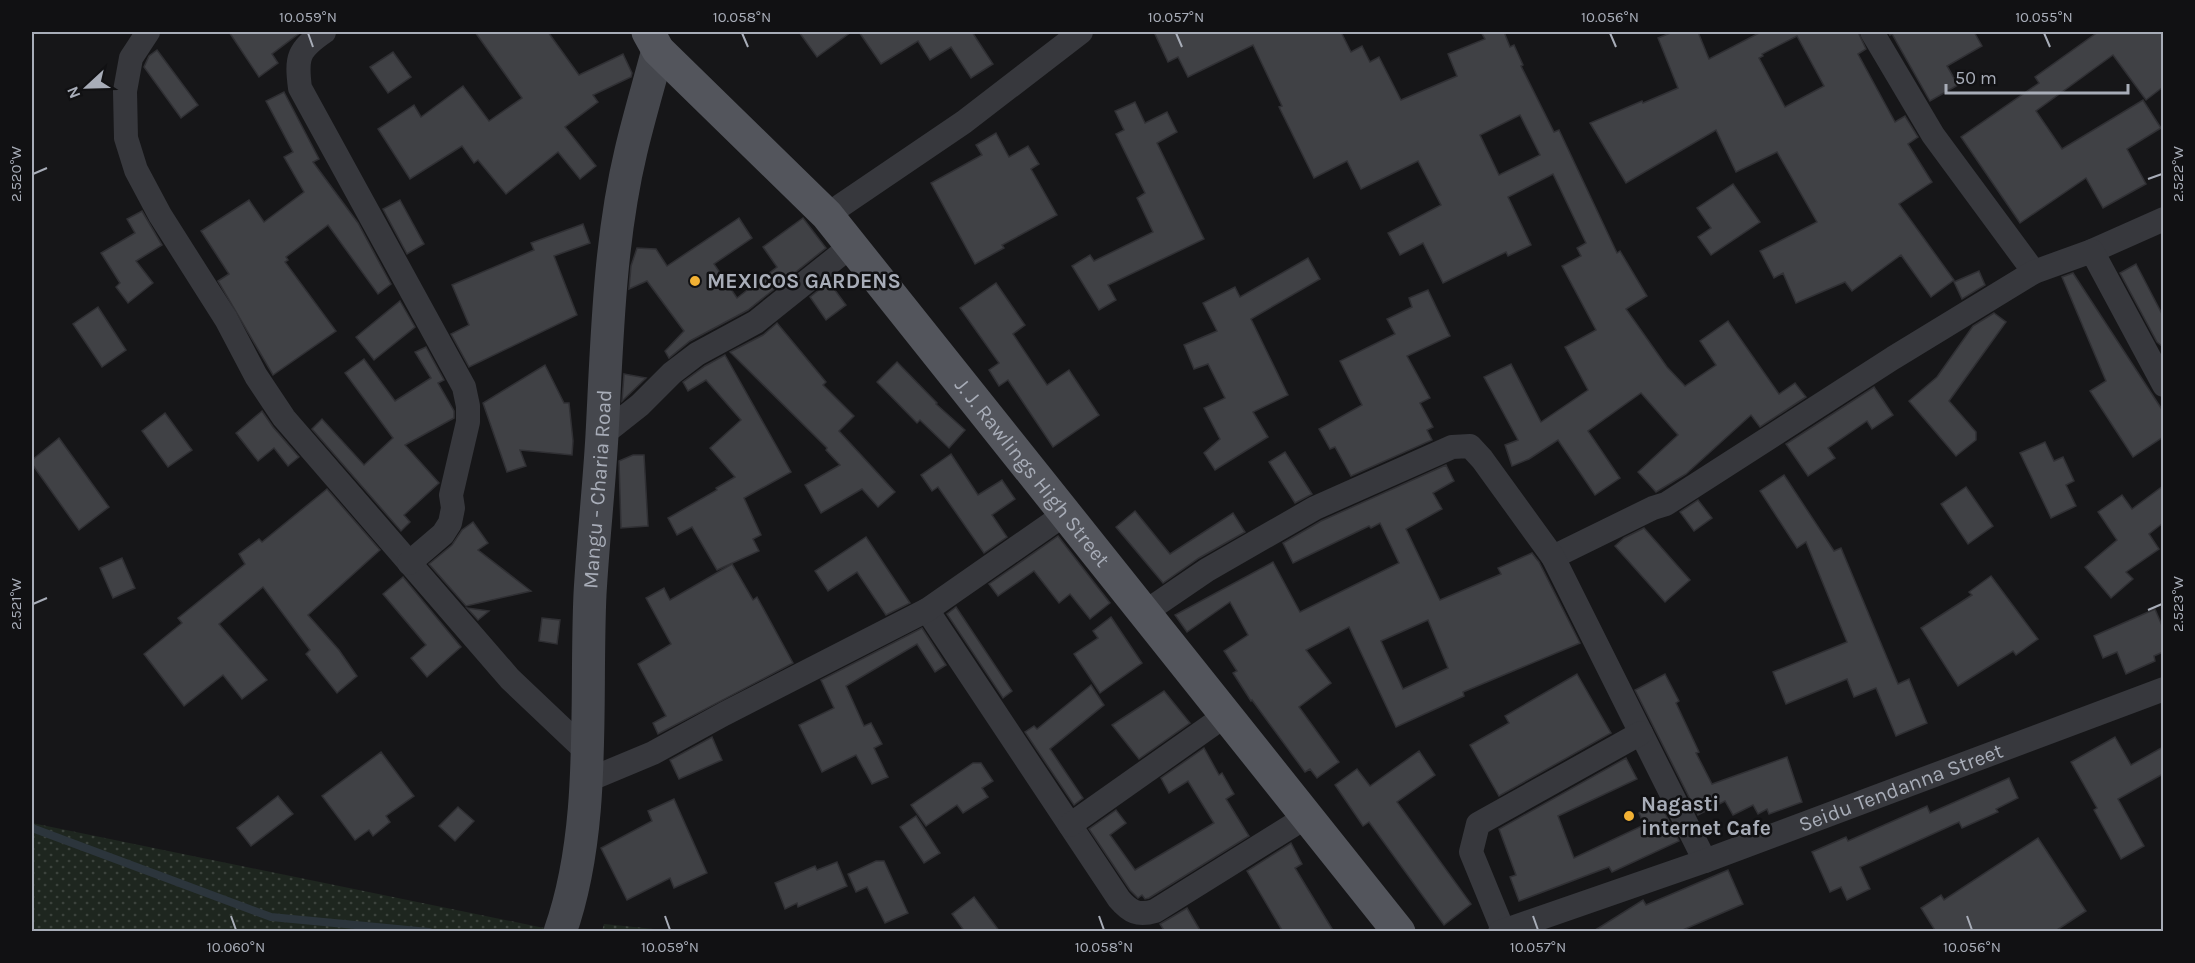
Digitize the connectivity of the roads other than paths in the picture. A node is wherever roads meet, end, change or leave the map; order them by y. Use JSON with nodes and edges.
{"nodes":[{"id":1,"x":148,"y":32,"type":"edge"},
{"id":2,"x":324,"y":32,"type":"edge"},
{"id":3,"x":1081,"y":32,"type":"edge"},
{"id":4,"x":1872,"y":32,"type":"edge"},
{"id":5,"x":653,"y":41,"type":"edge"},
{"id":6,"x":827,"y":215,"type":"junction"},
{"id":7,"x":2163,"y":219,"type":"edge"},
{"id":8,"x":851,"y":246,"type":"junction"},
{"id":9,"x":2092,"y":251,"type":"junction"},
{"id":10,"x":2034,"y":272,"type":"junction"},
{"id":11,"x":2163,"y":385,"type":"edge"},
{"id":12,"x":602,"y":435,"type":"junction"},
{"id":13,"x":1065,"y":514,"type":"junction"},
{"id":14,"x":1552,"y":557,"type":"junction"},
{"id":15,"x":409,"y":563,"type":"junction"},
{"id":16,"x":927,"y":610,"type":"junction"},
{"id":17,"x":1144,"y":613,"type":"junction"},
{"id":18,"x":2163,"y":690,"type":"edge"},
{"id":19,"x":1226,"y":715,"type":"junction"},
{"id":20,"x":1641,"y":733,"type":"junction"},
{"id":21,"x":587,"y":766,"type":"junction"},
{"id":22,"x":1306,"y":817,"type":"junction"},
{"id":23,"x":1070,"y":825,"type":"junction"},
{"id":24,"x":1705,"y":861,"type":"junction"},
{"id":25,"x":1502,"y":931,"type":"edge"},
{"id":26,"x":560,"y":932,"type":"edge"},
{"id":27,"x":1399,"y":932,"type":"edge"}],
"edges":[{"from":1,"to":15,"type":"street"},
{"from":2,"to":15,"type":"street"},
{"from":3,"to":6,"type":"street"},
{"from":4,"to":10,"type":"street"},
{"from":5,"to":6,"type":"main road","name":"J. J. Rawlings High Street"},
{"from":5,"to":12,"type":"street","name":"Mangu - Charia Road"},
{"from":6,"to":8,"type":"main road","name":"J. J. Rawlings High Street"},
{"from":7,"to":9,"type":"street"},
{"from":8,"to":12,"type":"street"},
{"from":8,"to":13,"type":"main road","name":"J. J. Rawlings High Street"},
{"from":9,"to":10,"type":"street"},
{"from":9,"to":11,"type":"street"},
{"from":10,"to":14,"type":"street"},
{"from":12,"to":21,"type":"street","name":"Mangu - Charia Road"},
{"from":13,"to":16,"type":"street"},
{"from":13,"to":17,"type":"main road","name":"J. J. Rawlings High Street"},
{"from":14,"to":17,"type":"street"},
{"from":14,"to":20,"type":"street"},
{"from":15,"to":21,"type":"street"},
{"from":16,"to":21,"type":"street"},
{"from":16,"to":23,"type":"street"},
{"from":17,"to":19,"type":"main road","name":"J. J. Rawlings High Street"},
{"from":18,"to":24,"type":"street","name":"Seidu Tendanna Street"},
{"from":19,"to":22,"type":"main road","name":"J. J. Rawlings High Street"},
{"from":19,"to":23,"type":"street"},
{"from":20,"to":24,"type":"street"},
{"from":20,"to":25,"type":"street"},
{"from":21,"to":26,"type":"street","name":"Mangu - Charia Road"},
{"from":22,"to":23,"type":"street"},
{"from":22,"to":27,"type":"main road","name":"J. J. Rawlings High Street"},
{"from":24,"to":25,"type":"street","name":"Seidu Tendanna Street"}]}
